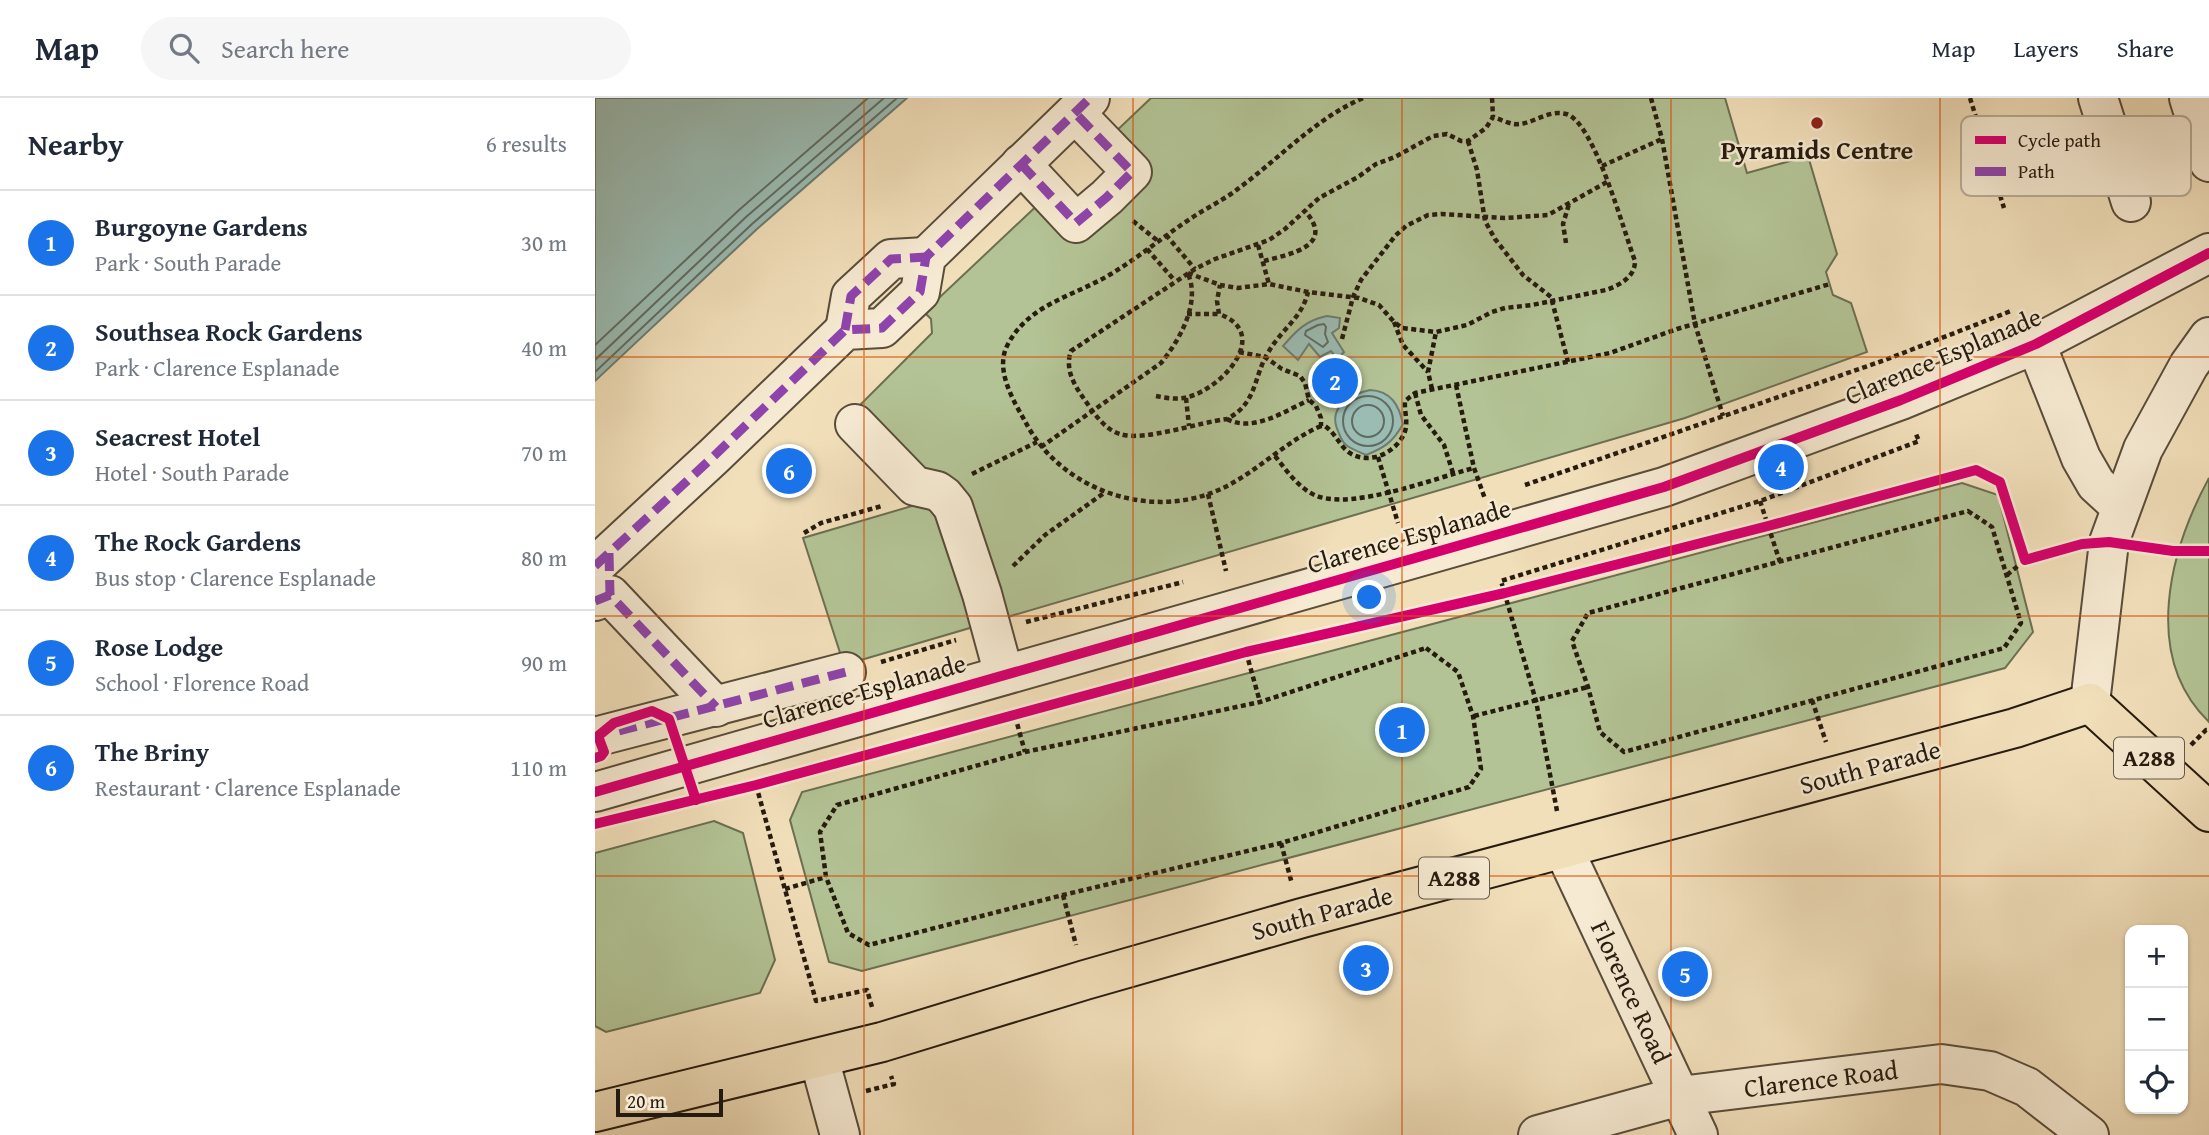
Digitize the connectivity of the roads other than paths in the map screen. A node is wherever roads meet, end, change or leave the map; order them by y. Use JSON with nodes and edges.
{"nodes":[{"id":1,"x":2098,"y":98,"type":"edge"},
{"id":2,"x":2189,"y":98,"type":"edge"},
{"id":3,"x":1082,"y":106,"type":"edge"},
{"id":4,"x":2104,"y":116,"type":"edge"},
{"id":5,"x":2209,"y":162,"type":"edge"},
{"id":6,"x":1021,"y":164,"type":"junction"},
{"id":7,"x":2129,"y":196,"type":"edge"},
{"id":8,"x":2131,"y":202,"type":"dead end"},
{"id":9,"x":2209,"y":253,"type":"edge"},
{"id":10,"x":2209,"y":337,"type":"edge"},
{"id":11,"x":2036,"y":344,"type":"junction"},
{"id":12,"x":855,"y":424,"type":"dead end"},
{"id":13,"x":2121,"y":507,"type":"junction"},
{"id":14,"x":602,"y":579,"type":"edge"},
{"id":15,"x":846,"y":672,"type":"road end"},
{"id":16,"x":1004,"y":675,"type":"junction"},
{"id":17,"x":2089,"y":704,"type":"junction"},
{"id":18,"x":716,"y":707,"type":"junction"},
{"id":19,"x":595,"y":737,"type":"edge"},
{"id":20,"x":595,"y":792,"type":"edge"},
{"id":21,"x":2209,"y":812,"type":"edge"},
{"id":22,"x":1565,"y":849,"type":"junction"},
{"id":23,"x":819,"y":1058,"type":"junction"},
{"id":24,"x":1680,"y":1096,"type":"junction"},
{"id":25,"x":595,"y":1112,"type":"edge"},
{"id":26,"x":840,"y":1135,"type":"edge"},
{"id":27,"x":1538,"y":1135,"type":"edge"},
{"id":28,"x":1698,"y":1135,"type":"edge"},
{"id":29,"x":2089,"y":1135,"type":"edge"}],
"edges":[{"from":1,"to":4,"type":"street"},
{"from":2,"to":5,"type":"street"},
{"from":3,"to":6,"type":"street"},
{"from":3,"to":6,"type":"street"},
{"from":6,"to":14,"type":"street"},
{"from":7,"to":8,"type":"street"},
{"from":9,"to":11,"type":"street","name":"Clarence Esplanade"},
{"from":10,"to":13,"type":"street"},
{"from":11,"to":13,"type":"street"},
{"from":11,"to":16,"type":"street","name":"Clarence Esplanade"},
{"from":12,"to":16,"type":"street"},
{"from":13,"to":17,"type":"street"},
{"from":14,"to":18,"type":"street"},
{"from":15,"to":18,"type":"street"},
{"from":16,"to":20,"type":"street","name":"Clarence Esplanade"},
{"from":17,"to":21,"type":"main road","number":"A288"},
{"from":17,"to":22,"type":"main road","name":"South Parade","number":"A288"},
{"from":18,"to":19,"type":"street"},
{"from":22,"to":23,"type":"main road","name":"South Parade","number":"A288"},
{"from":22,"to":24,"type":"street","name":"Florence Road"},
{"from":23,"to":25,"type":"main road","name":"South Parade","number":"A288"},
{"from":23,"to":26,"type":"street"},
{"from":24,"to":27,"type":"street","name":"Clarence Road"},
{"from":24,"to":28,"type":"street","name":"Florence Road"},
{"from":24,"to":29,"type":"street","name":"Clarence Road"}]}
